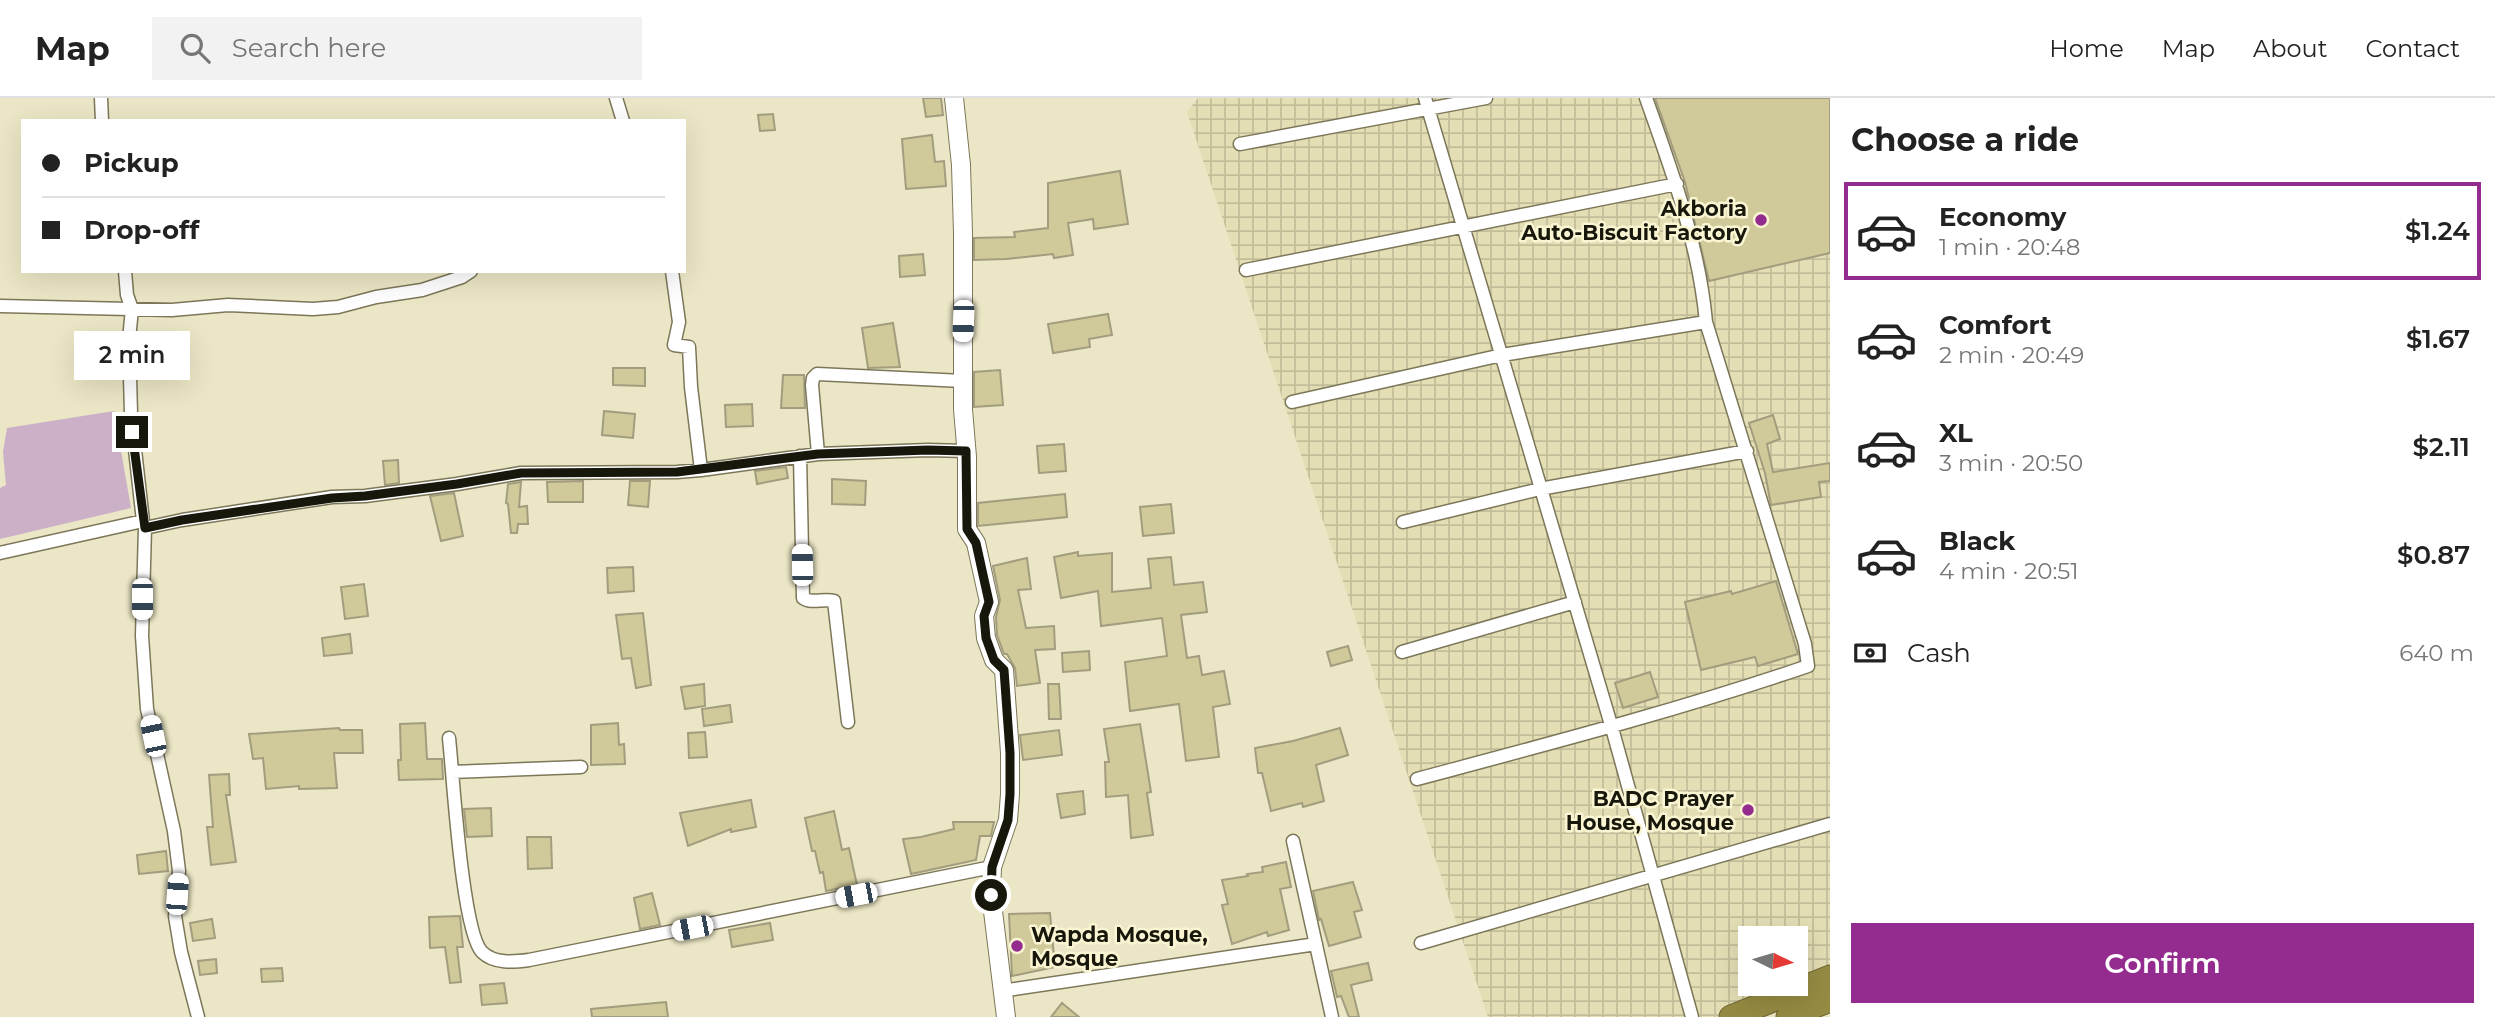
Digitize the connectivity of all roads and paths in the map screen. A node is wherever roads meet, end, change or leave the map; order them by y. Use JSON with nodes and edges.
{"nodes":[{"id":1,"x":101,"y":98,"type":"edge"},
{"id":2,"x":616,"y":98,"type":"edge"},
{"id":3,"x":954,"y":98,"type":"edge"},
{"id":4,"x":1486,"y":98,"type":"edge"},
{"id":5,"x":1646,"y":98,"type":"edge"},
{"id":6,"x":1427,"y":103,"type":"edge"},
{"id":7,"x":102,"y":119,"type":"edge"},
{"id":8,"x":621,"y":119,"type":"edge"},
{"id":9,"x":1240,"y":144,"type":"dead end"},
{"id":10,"x":1677,"y":184,"type":"junction"},
{"id":11,"x":1464,"y":227,"type":"junction"},
{"id":12,"x":1247,"y":270,"type":"dead end"},
{"id":13,"x":125,"y":273,"type":"edge"},
{"id":14,"x":468,"y":273,"type":"edge"},
{"id":15,"x":672,"y":273,"type":"edge"},
{"id":16,"x":0,"y":306,"type":"edge"},
{"id":17,"x":132,"y":309,"type":"junction"},
{"id":18,"x":1706,"y":322,"type":"junction"},
{"id":19,"x":1502,"y":355,"type":"junction"},
{"id":20,"x":963,"y":381,"type":"junction"},
{"id":21,"x":1292,"y":402,"type":"dead end"},
{"id":22,"x":966,"y":451,"type":"junction"},
{"id":23,"x":1747,"y":452,"type":"junction"},
{"id":24,"x":818,"y":454,"type":"junction"},
{"id":25,"x":800,"y":456,"type":"junction"},
{"id":26,"x":701,"y":470,"type":"junction"},
{"id":27,"x":1540,"y":489,"type":"junction"},
{"id":28,"x":1403,"y":522,"type":"dead end"},
{"id":29,"x":144,"y":524,"type":"junction"},
{"id":30,"x":0,"y":553,"type":"edge"},
{"id":31,"x":1574,"y":602,"type":"junction"},
{"id":32,"x":1402,"y":652,"type":"dead end"},
{"id":33,"x":848,"y":722,"type":"dead end"},
{"id":34,"x":1612,"y":727,"type":"junction"},
{"id":35,"x":449,"y":737,"type":"dead end"},
{"id":36,"x":581,"y":766,"type":"dead end"},
{"id":37,"x":452,"y":772,"type":"junction"},
{"id":38,"x":1417,"y":779,"type":"dead end"},
{"id":39,"x":1830,"y":824,"type":"edge"},
{"id":40,"x":1293,"y":841,"type":"dead end"},
{"id":41,"x":992,"y":867,"type":"junction"},
{"id":42,"x":1653,"y":875,"type":"junction"},
{"id":43,"x":1421,"y":943,"type":"dead end"},
{"id":44,"x":1316,"y":944,"type":"junction"},
{"id":45,"x":1830,"y":977,"type":"edge"},
{"id":46,"x":1001,"y":991,"type":"junction"},
{"id":47,"x":1830,"y":1000,"type":"edge"},
{"id":48,"x":198,"y":1017,"type":"edge"},
{"id":49,"x":1006,"y":1017,"type":"edge"},
{"id":50,"x":1332,"y":1017,"type":"edge"},
{"id":51,"x":1692,"y":1017,"type":"edge"},
{"id":52,"x":1731,"y":1017,"type":"edge"},
{"id":53,"x":1788,"y":1017,"type":"edge"}],
"edges":[{"from":1,"to":7,"type":"street"},
{"from":2,"to":8,"type":"street"},
{"from":3,"to":20,"type":"street"},
{"from":4,"to":6,"type":"street"},
{"from":5,"to":10,"type":"street"},
{"from":6,"to":9,"type":"street"},
{"from":6,"to":11,"type":"street"},
{"from":10,"to":11,"type":"street"},
{"from":10,"to":18,"type":"street"},
{"from":11,"to":12,"type":"street"},
{"from":11,"to":19,"type":"street"},
{"from":13,"to":17,"type":"street"},
{"from":14,"to":17,"type":"street"},
{"from":15,"to":26,"type":"street"},
{"from":16,"to":17,"type":"street"},
{"from":17,"to":29,"type":"street"},
{"from":18,"to":19,"type":"street"},
{"from":18,"to":23,"type":"street"},
{"from":19,"to":21,"type":"street"},
{"from":19,"to":27,"type":"street"},
{"from":20,"to":22,"type":"street"},
{"from":20,"to":24,"type":"street"},
{"from":22,"to":24,"type":"street"},
{"from":22,"to":41,"type":"street"},
{"from":23,"to":27,"type":"street"},
{"from":23,"to":34,"type":"street"},
{"from":24,"to":25,"type":"street"},
{"from":25,"to":26,"type":"street"},
{"from":25,"to":33,"type":"street"},
{"from":26,"to":29,"type":"street"},
{"from":27,"to":28,"type":"street"},
{"from":27,"to":31,"type":"street"},
{"from":29,"to":30,"type":"street"},
{"from":29,"to":48,"type":"street"},
{"from":31,"to":32,"type":"street"},
{"from":31,"to":34,"type":"street"},
{"from":34,"to":38,"type":"street"},
{"from":34,"to":42,"type":"street"},
{"from":35,"to":37,"type":"street"},
{"from":36,"to":37,"type":"street"},
{"from":37,"to":41,"type":"street"},
{"from":39,"to":42,"type":"street"},
{"from":40,"to":44,"type":"street"},
{"from":41,"to":46,"type":"street"},
{"from":42,"to":43,"type":"street"},
{"from":42,"to":51,"type":"street"},
{"from":44,"to":46,"type":"street"},
{"from":44,"to":50,"type":"street"},
{"from":45,"to":52,"type":"highway"},
{"from":46,"to":49,"type":"street"},
{"from":47,"to":53,"type":"highway"}]}
